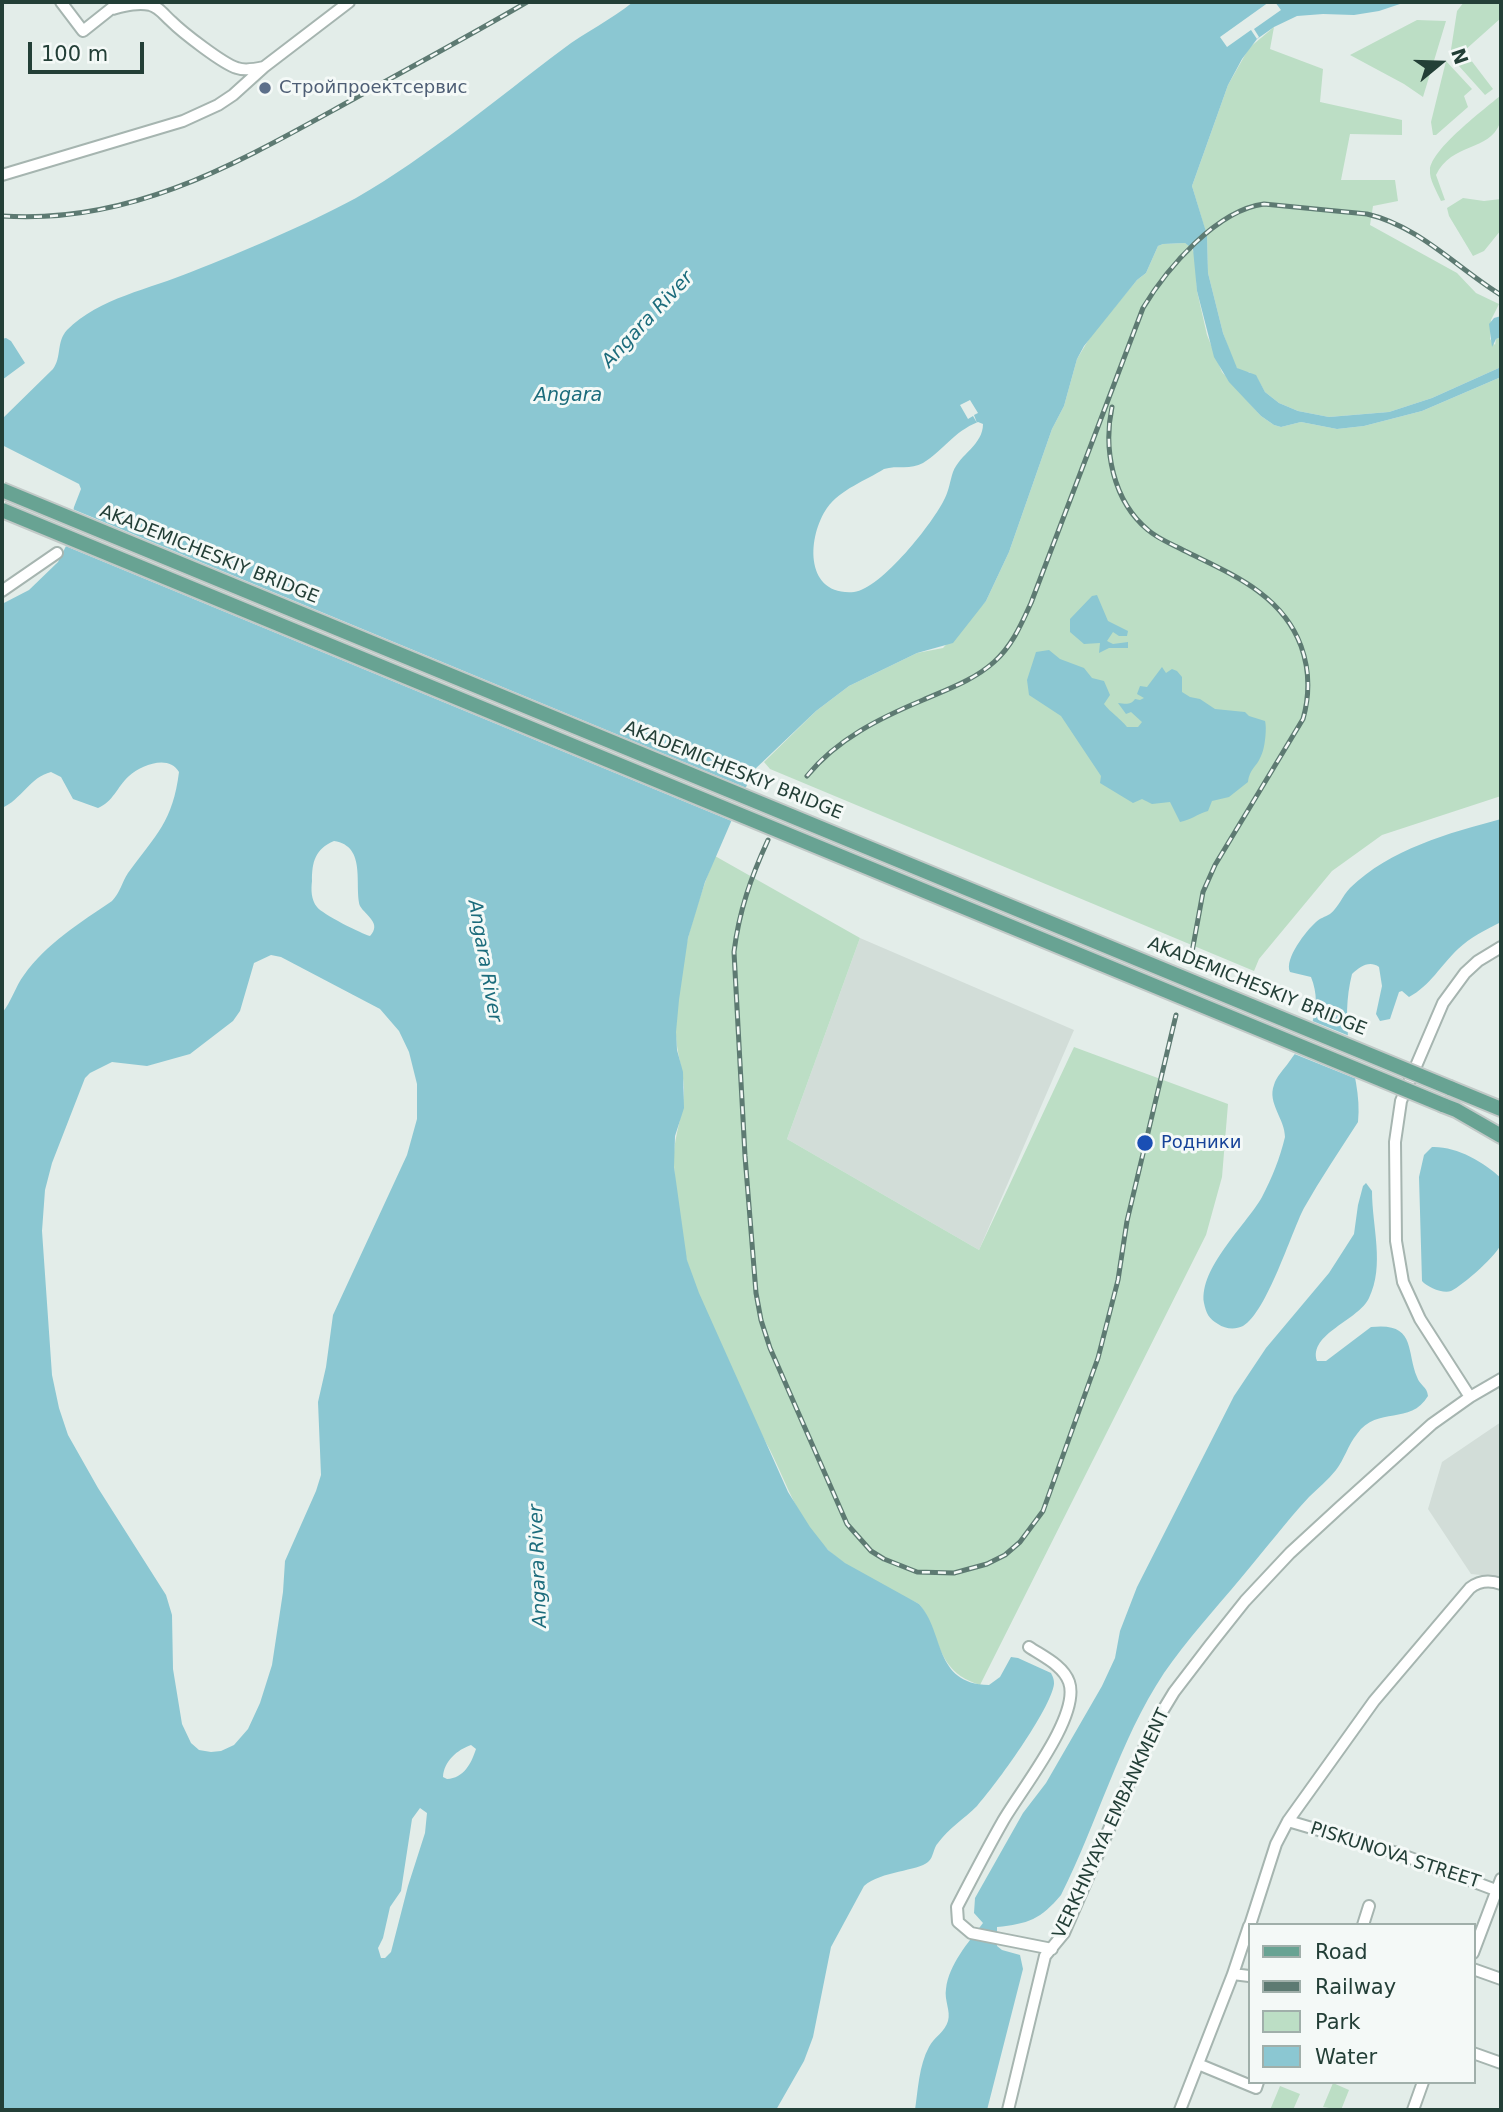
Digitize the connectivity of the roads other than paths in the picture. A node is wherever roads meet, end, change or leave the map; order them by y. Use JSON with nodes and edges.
{"nodes":[{"id":1,"x":61,"y":2,"type":"edge"},
{"id":2,"x":349,"y":2,"type":"edge"},
{"id":3,"x":116,"y":5,"type":"edge"},
{"id":4,"x":264,"y":67,"type":"junction"},
{"id":5,"x":2,"y":175,"type":"edge"},
{"id":6,"x":2,"y":490,"type":"edge"},
{"id":7,"x":2,"y":510,"type":"edge"},
{"id":8,"x":57,"y":553,"type":"dead end"},
{"id":9,"x":2,"y":591,"type":"edge"},
{"id":10,"x":1501,"y":947,"type":"edge"},
{"id":11,"x":1501,"y":1109,"type":"edge"},
{"id":12,"x":1476,"y":1121,"type":"junction"},
{"id":13,"x":1501,"y":1130,"type":"edge"},
{"id":14,"x":1501,"y":1136,"type":"edge"},
{"id":15,"x":1501,"y":1379,"type":"edge"},
{"id":16,"x":1470,"y":1397,"type":"junction"},
{"id":17,"x":1501,"y":1584,"type":"edge"},
{"id":18,"x":1029,"y":1647,"type":"dead end"},
{"id":19,"x":1288,"y":1821,"type":"junction"},
{"id":20,"x":1501,"y":1879,"type":"edge"},
{"id":21,"x":1499,"y":1891,"type":"edge"},
{"id":22,"x":1369,"y":1906,"type":"dead end"},
{"id":23,"x":1250,"y":1923,"type":"edge"},
{"id":24,"x":1364,"y":1923,"type":"edge"},
{"id":25,"x":1248,"y":1928,"type":"edge"},
{"id":26,"x":1475,"y":1948,"type":"edge"},
{"id":27,"x":1052,"y":1949,"type":"junction"},
{"id":28,"x":1475,"y":1970,"type":"edge"},
{"id":29,"x":1233,"y":1974,"type":"junction"},
{"id":30,"x":1248,"y":1976,"type":"edge"},
{"id":31,"x":1501,"y":1979,"type":"edge"},
{"id":32,"x":1475,"y":2054,"type":"edge"},
{"id":33,"x":1501,"y":2063,"type":"edge"},
{"id":34,"x":1198,"y":2064,"type":"junction"},
{"id":35,"x":1257,"y":2084,"type":"edge"},
{"id":36,"x":1422,"y":2084,"type":"edge"},
{"id":37,"x":1008,"y":2110,"type":"edge"},
{"id":38,"x":1180,"y":2110,"type":"edge"},
{"id":39,"x":1413,"y":2110,"type":"edge"}],
"edges":[{"from":1,"to":3,"type":"street"},
{"from":2,"to":4,"type":"street"},
{"from":3,"to":4,"type":"street"},
{"from":4,"to":5,"type":"street"},
{"from":6,"to":11,"type":"main road","name":"AKADEMICHESKIY BRIDGE","bridge":true},
{"from":7,"to":12,"type":"main road","name":"AKADEMICHESKIY BRIDGE","bridge":true},
{"from":8,"to":9,"type":"street"},
{"from":10,"to":16,"type":"street"},
{"from":12,"to":13,"type":"main road"},
{"from":12,"to":14,"type":"main road"},
{"from":15,"to":16,"type":"street","name":"VERKHNYAYA EMBANKMENT"},
{"from":16,"to":27,"type":"street","name":"VERKHNYAYA EMBANKMENT"},
{"from":17,"to":19,"type":"street"},
{"from":18,"to":27,"type":"street"},
{"from":19,"to":21,"type":"street","name":"PISKUNOVA STREET"},
{"from":19,"to":23,"type":"street"},
{"from":20,"to":21,"type":"street"},
{"from":21,"to":26,"type":"street"},
{"from":22,"to":24,"type":"street"},
{"from":25,"to":29,"type":"street"},
{"from":27,"to":37,"type":"street","name":"VERKHNYAYA EMBANKMENT"},
{"from":28,"to":31,"type":"street"},
{"from":29,"to":30,"type":"street"},
{"from":29,"to":34,"type":"street"},
{"from":32,"to":33,"type":"street"},
{"from":34,"to":35,"type":"street"},
{"from":34,"to":38,"type":"street"},
{"from":36,"to":39,"type":"street"}]}
